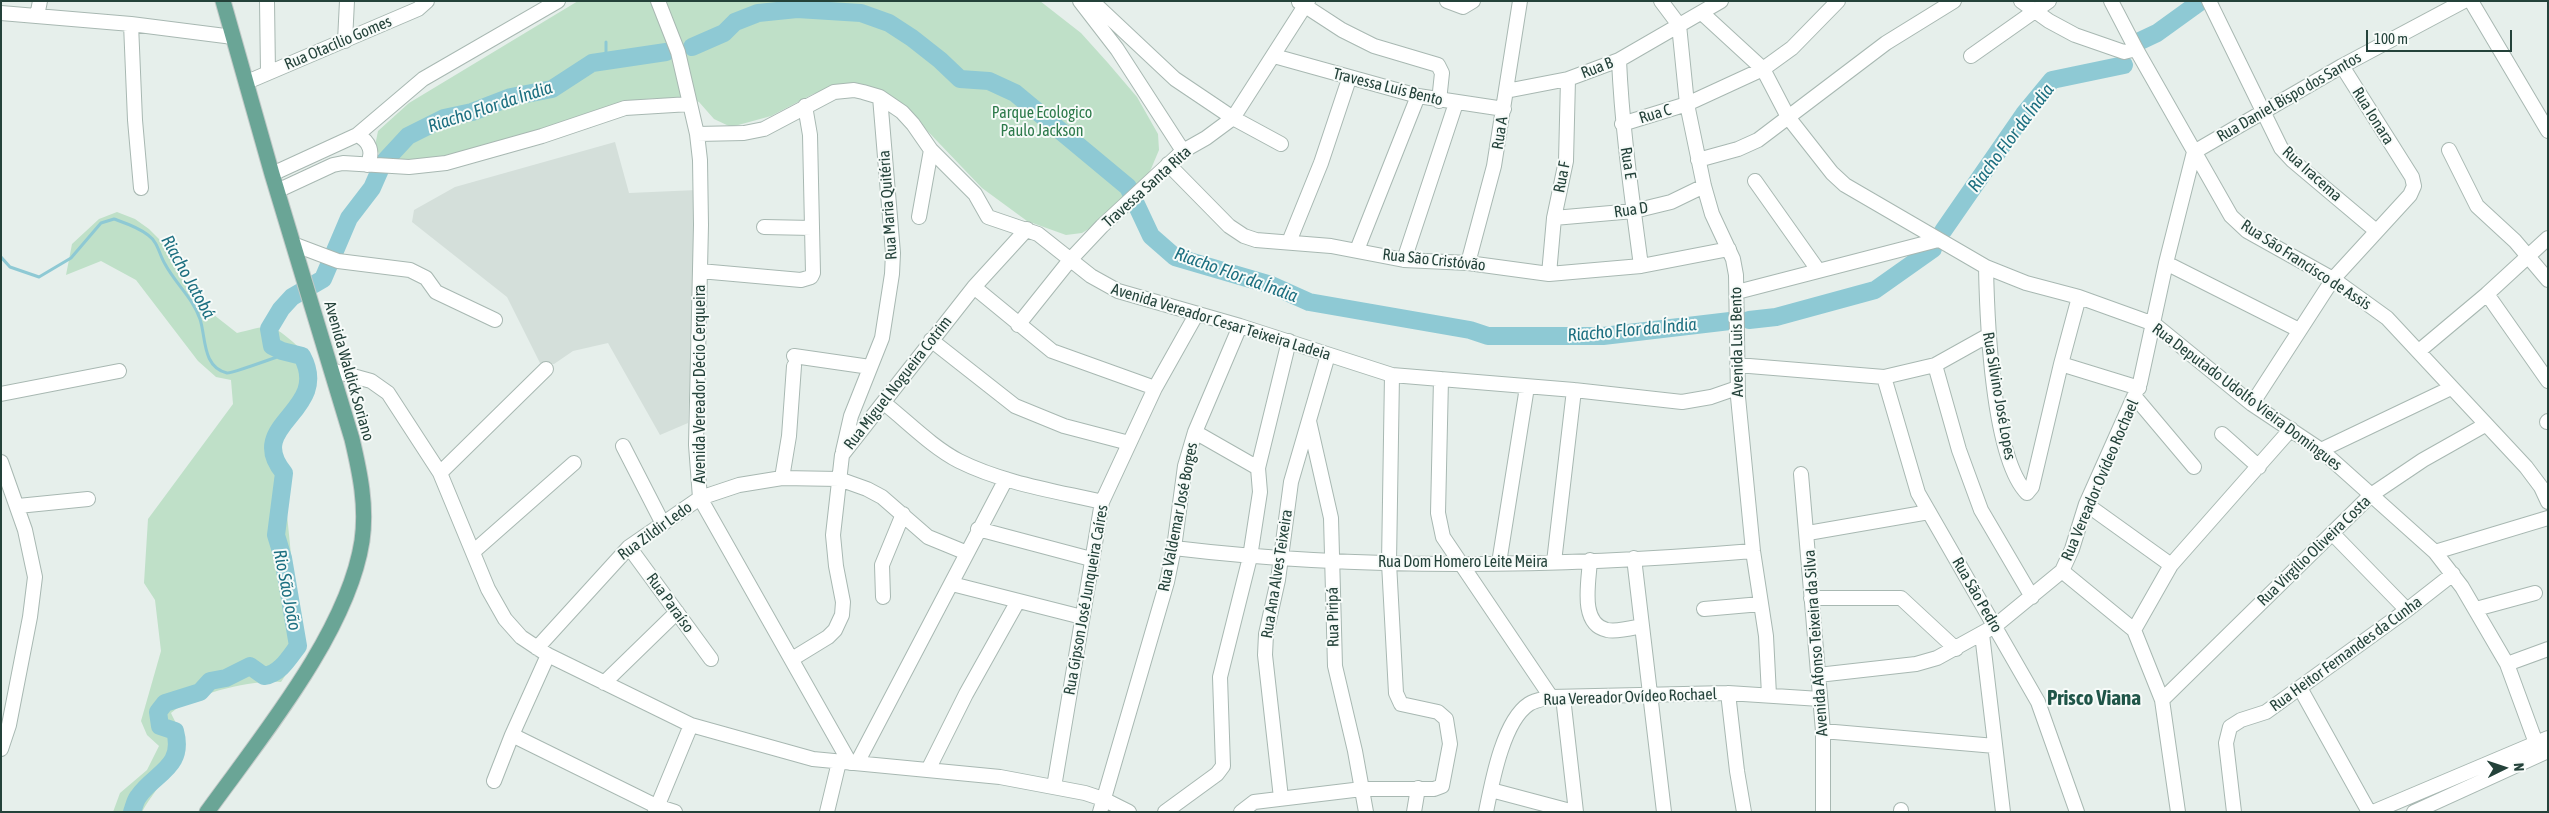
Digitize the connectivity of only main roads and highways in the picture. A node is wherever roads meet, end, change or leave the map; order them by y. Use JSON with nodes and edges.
{"nodes":[{"id":1,"x":223,"y":1,"type":"edge"},
{"id":2,"x":207,"y":812,"type":"edge"}],
"edges":[{"from":1,"to":2,"type":"main road","name":"Avenida Waldick Soriano"}]}
